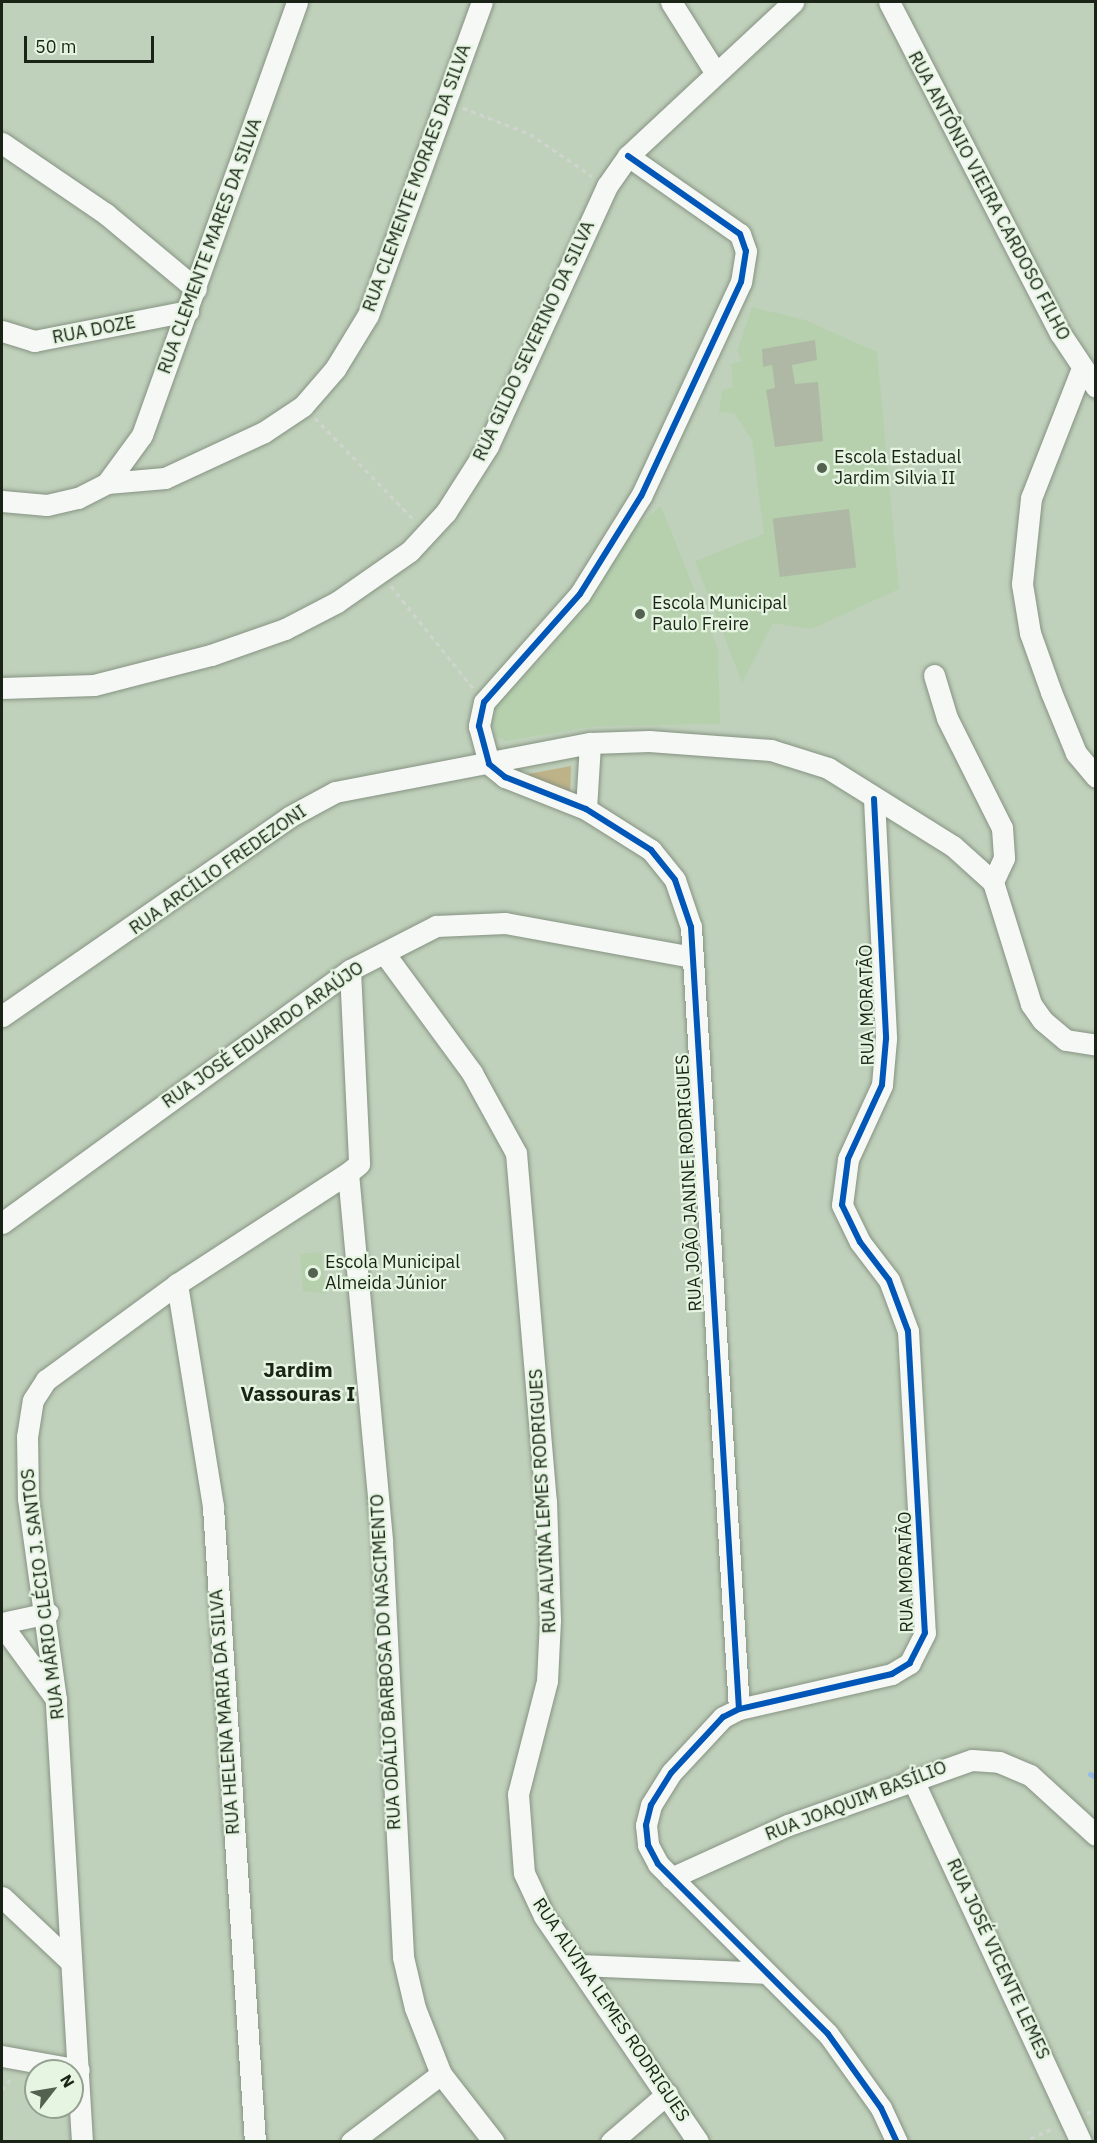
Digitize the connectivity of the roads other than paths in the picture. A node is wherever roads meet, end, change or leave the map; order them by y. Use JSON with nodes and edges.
{"nodes":[{"id":1,"x":297,"y":2,"type":"edge"},
{"id":2,"x":482,"y":2,"type":"edge"},
{"id":3,"x":671,"y":2,"type":"edge"},
{"id":4,"x":793,"y":2,"type":"edge"},
{"id":5,"x":889,"y":2,"type":"edge"},
{"id":6,"x":715,"y":72,"type":"junction"},
{"id":7,"x":2,"y":143,"type":"edge"},
{"id":8,"x":628,"y":156,"type":"junction"},
{"id":9,"x":196,"y":289,"type":"junction"},
{"id":10,"x":188,"y":311,"type":"junction"},
{"id":11,"x":2,"y":331,"type":"edge"},
{"id":12,"x":1082,"y":368,"type":"junction"},
{"id":13,"x":1095,"y":387,"type":"edge"},
{"id":14,"x":107,"y":483,"type":"junction"},
{"id":15,"x":2,"y":501,"type":"edge"},
{"id":16,"x":934,"y":675,"type":"dead end"},
{"id":17,"x":2,"y":688,"type":"edge"},
{"id":18,"x":590,"y":743,"type":"junction"},
{"id":19,"x":489,"y":764,"type":"junction"},
{"id":20,"x":1095,"y":777,"type":"edge"},
{"id":21,"x":874,"y":799,"type":"junction"},
{"id":22,"x":586,"y":809,"type":"junction"},
{"id":23,"x":993,"y":882,"type":"junction"},
{"id":24,"x":384,"y":953,"type":"junction"},
{"id":25,"x":693,"y":957,"type":"junction"},
{"id":26,"x":350,"y":970,"type":"junction"},
{"id":27,"x":2,"y":1016,"type":"edge"},
{"id":28,"x":1095,"y":1045,"type":"edge"},
{"id":29,"x":354,"y":1169,"type":"junction"},
{"id":30,"x":2,"y":1223,"type":"edge"},
{"id":31,"x":177,"y":1284,"type":"junction"},
{"id":32,"x":48,"y":1613,"type":"junction"},
{"id":33,"x":2,"y":1624,"type":"edge"},
{"id":34,"x":56,"y":1700,"type":"junction"},
{"id":35,"x":739,"y":1709,"type":"junction"},
{"id":36,"x":912,"y":1778,"type":"junction"},
{"id":37,"x":1095,"y":1835,"type":"edge"},
{"id":38,"x":671,"y":1878,"type":"junction"},
{"id":39,"x":2,"y":1897,"type":"edge"},
{"id":40,"x":70,"y":1962,"type":"junction"},
{"id":41,"x":578,"y":1965,"type":"junction"},
{"id":42,"x":766,"y":1973,"type":"junction"},
{"id":43,"x":2,"y":2056,"type":"edge"},
{"id":44,"x":78,"y":2059,"type":"edge"},
{"id":45,"x":24,"y":2060,"type":"edge"},
{"id":46,"x":441,"y":2074,"type":"junction"},
{"id":47,"x":667,"y":2094,"type":"junction"},
{"id":48,"x":81,"y":2119,"type":"edge"},
{"id":49,"x":82,"y":2142,"type":"edge"},
{"id":50,"x":255,"y":2142,"type":"edge"},
{"id":51,"x":351,"y":2142,"type":"edge"},
{"id":52,"x":494,"y":2142,"type":"edge"},
{"id":53,"x":611,"y":2142,"type":"edge"},
{"id":54,"x":698,"y":2142,"type":"edge"},
{"id":55,"x":897,"y":2142,"type":"edge"},
{"id":56,"x":1081,"y":2142,"type":"edge"}],
"edges":[{"from":1,"to":9,"type":"street","name":"RUA CLEMENTE MARES DA SILVA"},
{"from":2,"to":14,"type":"street","name":"RUA CLEMENTE MORAES DA SILVA"},
{"from":3,"to":6,"type":"street"},
{"from":4,"to":6,"type":"street","name":"RUA GILDO SEVERINO DA SILVA"},
{"from":5,"to":12,"type":"street","name":"RUA ANTÔNIO VIEIRA CARDOSO FILHO"},
{"from":6,"to":8,"type":"street","name":"RUA GILDO SEVERINO DA SILVA"},
{"from":7,"to":9,"type":"street"},
{"from":8,"to":17,"type":"street","name":"RUA GILDO SEVERINO DA SILVA"},
{"from":8,"to":19,"type":"street"},
{"from":9,"to":10,"type":"street","name":"RUA CLEMENTE MARES DA SILVA"},
{"from":10,"to":11,"type":"street","name":"RUA DOZE"},
{"from":10,"to":14,"type":"street","name":"RUA CLEMENTE MARES DA SILVA"},
{"from":12,"to":13,"type":"street","name":"RUA ANTÔNIO VIEIRA CARDOSO FILHO"},
{"from":12,"to":20,"type":"street"},
{"from":14,"to":15,"type":"street","name":"RUA CLEMENTE MORAES DA SILVA"},
{"from":16,"to":23,"type":"street"},
{"from":18,"to":19,"type":"street","name":"RUA ARCÍLIO FREDEZONI"},
{"from":18,"to":21,"type":"street","name":"RUA ARCÍLIO FREDEZONI"},
{"from":18,"to":22,"type":"street"},
{"from":19,"to":22,"type":"street","name":"RUA JOÃO JANINE RODRIGUES"},
{"from":19,"to":27,"type":"street","name":"RUA ARCÍLIO FREDEZONI"},
{"from":21,"to":23,"type":"street","name":"RUA ARCÍLIO FREDEZONI"},
{"from":21,"to":35,"type":"street","name":"RUA MORATÃO"},
{"from":22,"to":25,"type":"street","name":"RUA JOÃO JANINE RODRIGUES"},
{"from":23,"to":28,"type":"street","name":"RUA ARCÍLIO FREDEZONI"},
{"from":24,"to":25,"type":"street","name":"RUA JOSÉ EDUARDO ARAÚJO"},
{"from":24,"to":26,"type":"street","name":"RUA JOSÉ EDUARDO ARAÚJO"},
{"from":24,"to":41,"type":"street","name":"RUA ALVINA LEMES RODRIGUES"},
{"from":25,"to":35,"type":"street","name":"RUA JOÃO JANINE RODRIGUES"},
{"from":26,"to":29,"type":"street","name":"RUA ODÁLIO BARBOSA DO NASCIMENTO"},
{"from":26,"to":30,"type":"street","name":"RUA JOSÉ EDUARDO ARAÚJO"},
{"from":29,"to":31,"type":"street","name":"RUA MÁRIO CLÉCIO J. SANTOS"},
{"from":29,"to":46,"type":"street","name":"RUA ODÁLIO BARBOSA DO NASCIMENTO"},
{"from":31,"to":32,"type":"street","name":"RUA MÁRIO CLÉCIO J. SANTOS"},
{"from":31,"to":50,"type":"street","name":"RUA HELENA MARIA DA SILVA"},
{"from":32,"to":33,"type":"street"},
{"from":32,"to":34,"type":"street","name":"RUA MÁRIO CLÉCIO J. SANTOS"},
{"from":33,"to":34,"type":"street"},
{"from":34,"to":40,"type":"street","name":"RUA MÁRIO CLÉCIO J. SANTOS"},
{"from":35,"to":38,"type":"street","name":"RUA MORATÃO"},
{"from":36,"to":37,"type":"street","name":"RUA JOAQUIM BASÍLIO"},
{"from":36,"to":38,"type":"street","name":"RUA JOAQUIM BASÍLIO"},
{"from":36,"to":56,"type":"street","name":"RUA JOSÉ VICENTE LEMES"},
{"from":38,"to":42,"type":"street","name":"RUA MORATÃO"},
{"from":39,"to":40,"type":"street"},
{"from":40,"to":44,"type":"street","name":"RUA MÁRIO CLÉCIO J. SANTOS"},
{"from":41,"to":42,"type":"street"},
{"from":41,"to":47,"type":"street","name":"RUA ALVINA LEMES RODRIGUES"},
{"from":42,"to":55,"type":"street","name":"RUA MORATÃO"},
{"from":43,"to":45,"type":"street"},
{"from":46,"to":51,"type":"street"},
{"from":46,"to":52,"type":"street","name":"RUA ODÁLIO BARBOSA DO NASCIMENTO"},
{"from":47,"to":53,"type":"street"},
{"from":47,"to":54,"type":"street","name":"RUA ALVINA LEMES RODRIGUES"},
{"from":48,"to":49,"type":"street","name":"RUA MÁRIO CLÉCIO J. SANTOS"}]}
